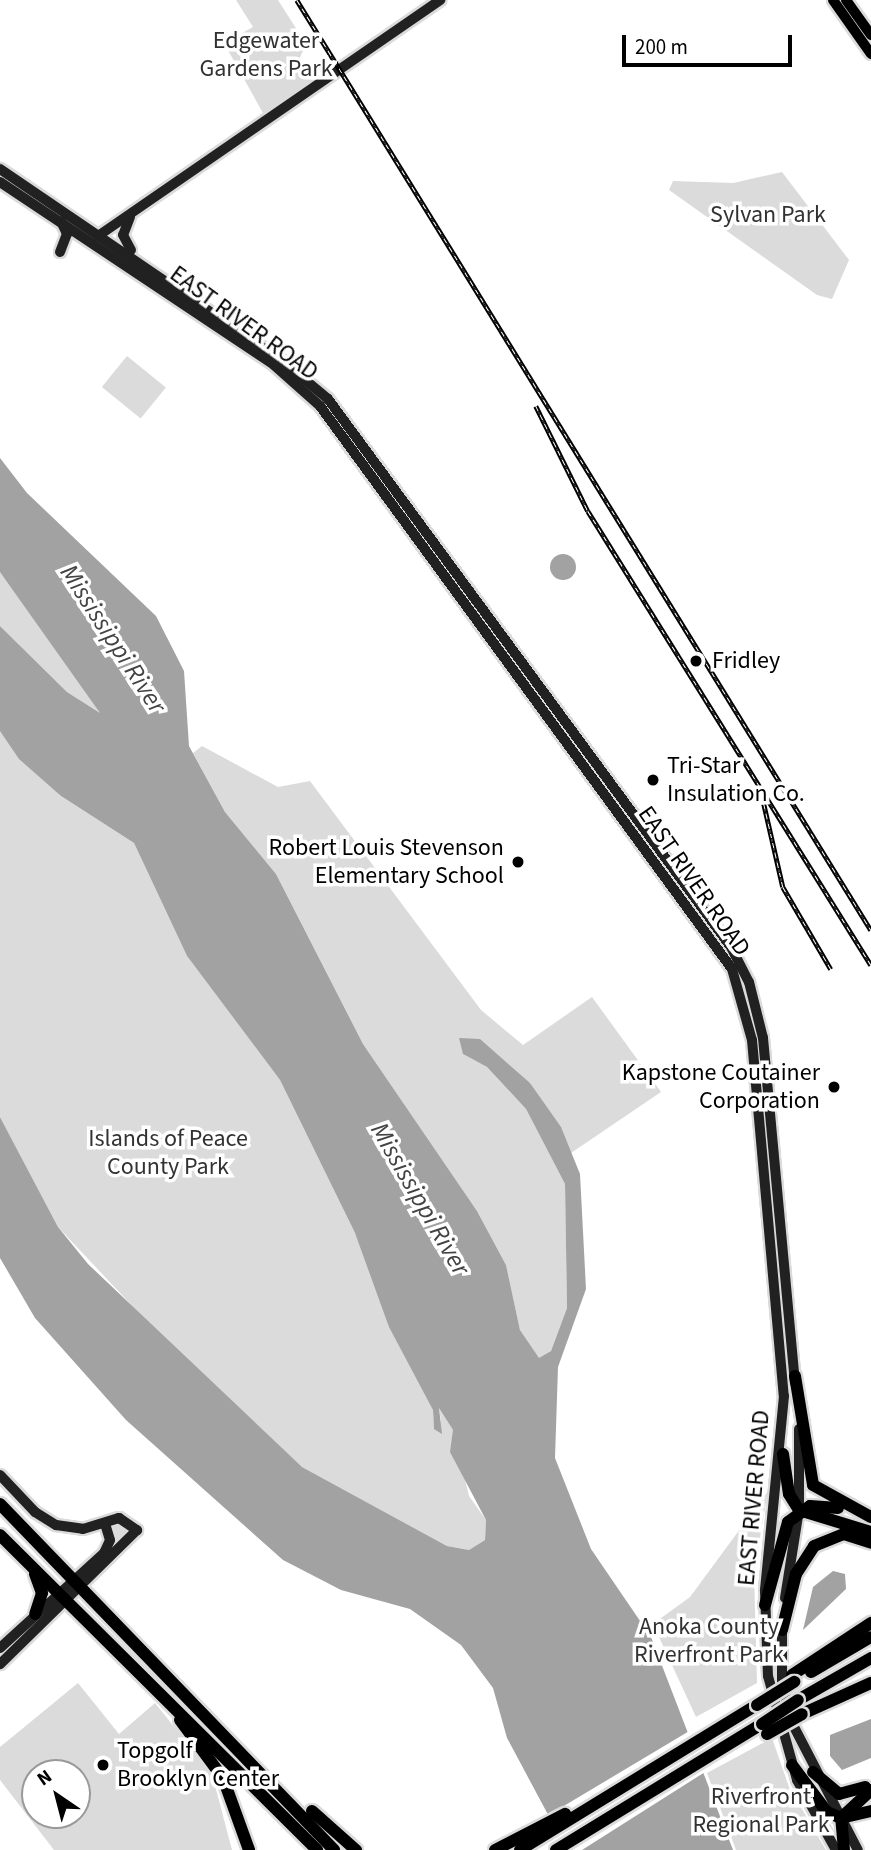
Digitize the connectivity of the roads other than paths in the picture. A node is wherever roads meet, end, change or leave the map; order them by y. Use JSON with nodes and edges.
{"nodes":[{"id":1,"x":440,"y":0,"type":"edge"},
{"id":2,"x":832,"y":0,"type":"edge"},
{"id":3,"x":846,"y":0,"type":"edge"},
{"id":4,"x":871,"y":35,"type":"edge"},
{"id":5,"x":871,"y":54,"type":"edge"},
{"id":6,"x":0,"y":169,"type":"edge"},
{"id":7,"x":0,"y":181,"type":"edge"},
{"id":8,"x":132,"y":213,"type":"junction"},
{"id":9,"x":58,"y":218,"type":"junction"},
{"id":10,"x":102,"y":234,"type":"junction"},
{"id":11,"x":92,"y":240,"type":"junction"},
{"id":12,"x":60,"y":252,"type":"dead end"},
{"id":13,"x":138,"y":259,"type":"junction"},
{"id":14,"x":794,"y":1376,"type":"junction"},
{"id":15,"x":783,"y":1454,"type":"junction"},
{"id":16,"x":0,"y":1475,"type":"edge"},
{"id":17,"x":0,"y":1504,"type":"edge"},
{"id":18,"x":799,"y":1510,"type":"junction"},
{"id":19,"x":871,"y":1517,"type":"edge"},
{"id":20,"x":105,"y":1524,"type":"junction"},
{"id":21,"x":871,"y":1532,"type":"edge"},
{"id":22,"x":0,"y":1535,"type":"edge"},
{"id":23,"x":871,"y":1543,"type":"edge"},
{"id":24,"x":30,"y":1564,"type":"junction"},
{"id":25,"x":78,"y":1583,"type":"junction"},
{"id":26,"x":62,"y":1597,"type":"junction"},
{"id":27,"x":765,"y":1605,"type":"junction"},
{"id":28,"x":35,"y":1614,"type":"junction"},
{"id":29,"x":871,"y":1623,"type":"edge"},
{"id":30,"x":782,"y":1630,"type":"junction"},
{"id":31,"x":871,"y":1637,"type":"edge"},
{"id":32,"x":0,"y":1648,"type":"edge"},
{"id":33,"x":871,"y":1658,"type":"edge"},
{"id":34,"x":0,"y":1664,"type":"edge"},
{"id":35,"x":132,"y":1664,"type":"junction"},
{"id":36,"x":793,"y":1678,"type":"junction"},
{"id":37,"x":871,"y":1683,"type":"edge"},
{"id":38,"x":221,"y":1728,"type":"junction"},
{"id":39,"x":729,"y":1745,"type":"junction"},
{"id":40,"x":792,"y":1765,"type":"junction"},
{"id":41,"x":813,"y":1772,"type":"junction"},
{"id":42,"x":871,"y":1784,"type":"edge"},
{"id":43,"x":871,"y":1790,"type":"edge"},
{"id":44,"x":633,"y":1802,"type":"junction"},
{"id":45,"x":871,"y":1811,"type":"edge"},
{"id":46,"x":841,"y":1818,"type":"junction"},
{"id":47,"x":531,"y":1838,"type":"junction"},
{"id":48,"x":247,"y":1850,"type":"edge"},
{"id":49,"x":317,"y":1850,"type":"edge"},
{"id":50,"x":334,"y":1850,"type":"edge"},
{"id":51,"x":356,"y":1850,"type":"edge"},
{"id":52,"x":495,"y":1850,"type":"edge"},
{"id":53,"x":520,"y":1850,"type":"edge"},
{"id":54,"x":556,"y":1850,"type":"edge"},
{"id":55,"x":573,"y":1850,"type":"edge"},
{"id":56,"x":836,"y":1850,"type":"edge"},
{"id":57,"x":844,"y":1850,"type":"edge"},
{"id":58,"x":858,"y":1850,"type":"edge"}],
"edges":[{"from":1,"to":8,"type":"main road"},
{"from":2,"to":5,"type":"main road"},
{"from":3,"to":4,"type":"main road"},
{"from":6,"to":10,"type":"main road","name":"EAST RIVER ROAD"},
{"from":7,"to":9,"type":"main road","name":"EAST RIVER ROAD"},
{"from":8,"to":10,"type":"main road"},
{"from":8,"to":13,"type":"main road"},
{"from":9,"to":11,"type":"main road","name":"EAST RIVER ROAD"},
{"from":9,"to":12,"type":"main road"},
{"from":10,"to":11,"type":"main road"},
{"from":10,"to":13,"type":"main road","name":"EAST RIVER ROAD"},
{"from":11,"to":15,"type":"main road","name":"EAST RIVER ROAD"},
{"from":13,"to":14,"type":"main road","name":"EAST RIVER ROAD"},
{"from":14,"to":18,"type":"main road","name":"EAST RIVER ROAD"},
{"from":14,"to":19,"type":"highway"},
{"from":15,"to":18,"type":"highway"},
{"from":15,"to":27,"type":"main road","name":"EAST RIVER ROAD"},
{"from":16,"to":20,"type":"main road"},
{"from":17,"to":25,"type":"highway"},
{"from":18,"to":19,"type":"highway"},
{"from":18,"to":21,"type":"highway"},
{"from":18,"to":27,"type":"highway"},
{"from":18,"to":30,"type":"main road","name":"EAST RIVER ROAD"},
{"from":20,"to":25,"type":"main road"},
{"from":20,"to":25,"type":"main road"},
{"from":22,"to":24,"type":"highway"},
{"from":23,"to":30,"type":"highway"},
{"from":24,"to":26,"type":"highway"},
{"from":24,"to":28,"type":"highway"},
{"from":25,"to":26,"type":"main road"},
{"from":25,"to":38,"type":"highway"},
{"from":26,"to":28,"type":"main road"},
{"from":26,"to":34,"type":"main road"},
{"from":26,"to":35,"type":"highway"},
{"from":27,"to":40,"type":"main road","name":"EAST RIVER ROAD"},
{"from":28,"to":32,"type":"main road"},
{"from":29,"to":36,"type":"highway"},
{"from":30,"to":41,"type":"main road","name":"EAST RIVER ROAD"},
{"from":31,"to":36,"type":"highway"},
{"from":33,"to":39,"type":"highway","bridge":true},
{"from":35,"to":48,"type":"highway"},
{"from":35,"to":49,"type":"highway"},
{"from":36,"to":47,"type":"highway","bridge":true},
{"from":37,"to":39,"type":"highway","bridge":true},
{"from":38,"to":50,"type":"highway"},
{"from":38,"to":51,"type":"highway"},
{"from":39,"to":44,"type":"highway"},
{"from":40,"to":46,"type":"highway"},
{"from":40,"to":56,"type":"main road","name":"EAST RIVER ROAD"},
{"from":41,"to":42,"type":"highway"},
{"from":41,"to":46,"type":"main road","name":"EAST RIVER ROAD"},
{"from":43,"to":46,"type":"highway"},
{"from":44,"to":54,"type":"highway"},
{"from":44,"to":55,"type":"highway"},
{"from":45,"to":46,"type":"highway"},
{"from":46,"to":57,"type":"highway"},
{"from":46,"to":58,"type":"main road"},
{"from":47,"to":52,"type":"highway"},
{"from":47,"to":53,"type":"highway"}]}
